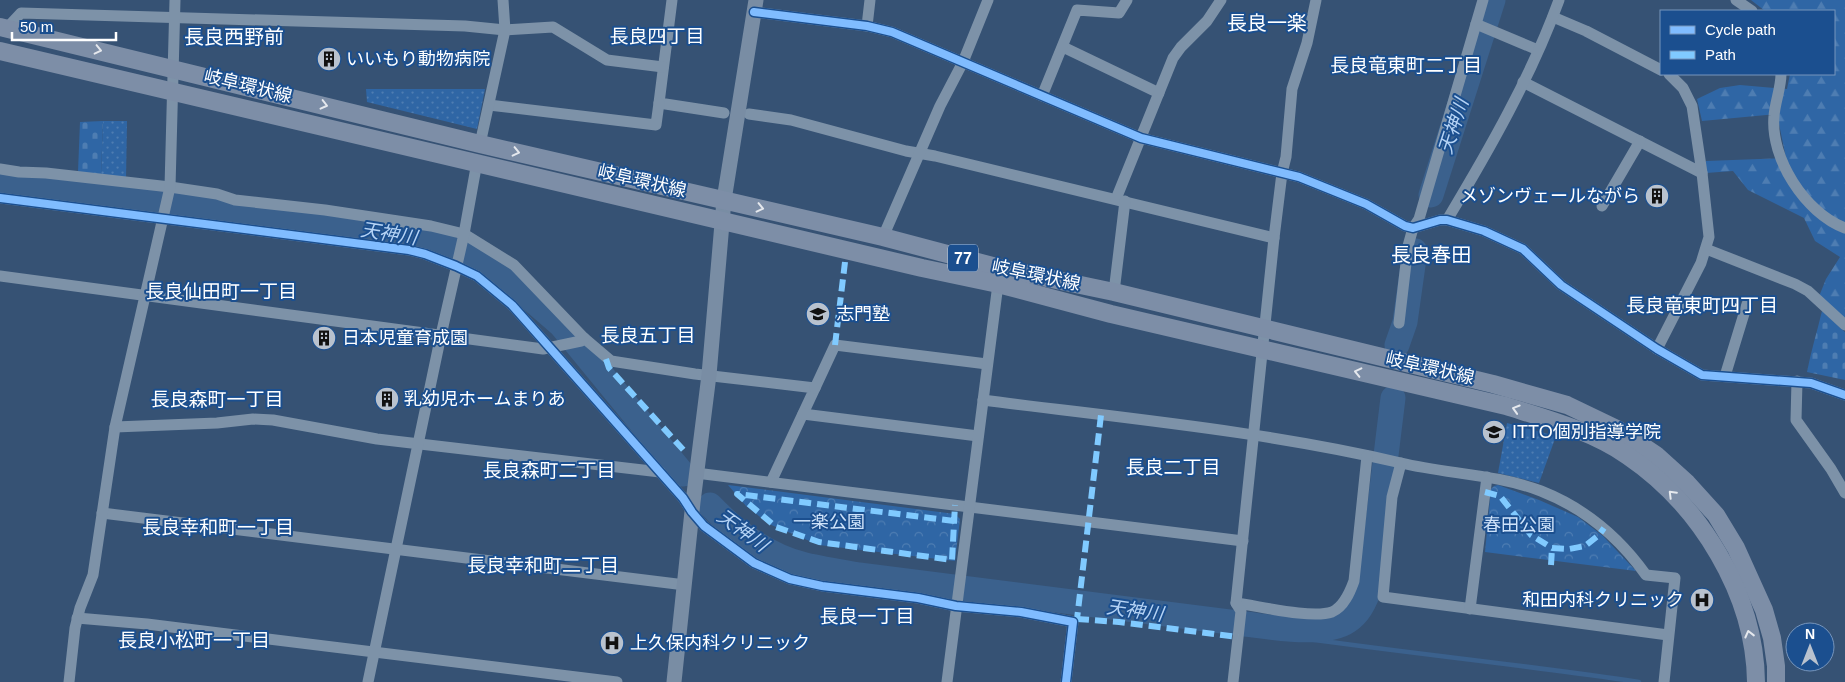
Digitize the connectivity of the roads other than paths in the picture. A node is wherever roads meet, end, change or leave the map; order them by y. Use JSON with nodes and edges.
{"nodes":[{"id":1,"x":175,"y":0,"type":"edge"},
{"id":2,"x":503,"y":0,"type":"edge"},
{"id":3,"x":672,"y":0,"type":"edge"},
{"id":4,"x":870,"y":0,"type":"edge"},
{"id":5,"x":988,"y":0,"type":"edge"},
{"id":6,"x":1127,"y":0,"type":"edge"},
{"id":7,"x":1221,"y":0,"type":"edge"},
{"id":8,"x":1316,"y":0,"type":"edge"},
{"id":9,"x":1483,"y":0,"type":"edge"},
{"id":10,"x":1559,"y":0,"type":"edge"},
{"id":11,"x":1736,"y":0,"type":"edge"},
{"id":12,"x":755,"y":6,"type":"edge"},
{"id":13,"x":1751,"y":10,"type":"edge"},
{"id":14,"x":1553,"y":16,"type":"junction"},
{"id":15,"x":174,"y":18,"type":"junction"},
{"id":16,"x":867,"y":26,"type":"junction"},
{"id":17,"x":1482,"y":26,"type":"junction"},
{"id":18,"x":4,"y":28,"type":"edge"},
{"id":19,"x":505,"y":30,"type":"junction"},
{"id":20,"x":1063,"y":47,"type":"junction"},
{"id":21,"x":1538,"y":50,"type":"junction"},
{"id":22,"x":0,"y":51,"type":"edge"},
{"id":23,"x":963,"y":62,"type":"junction"},
{"id":24,"x":663,"y":67,"type":"junction"},
{"id":25,"x":173,"y":68,"type":"junction"},
{"id":26,"x":1660,"y":69,"type":"edge"},
{"id":27,"x":1670,"y":75,"type":"edge"},
{"id":28,"x":1781,"y":75,"type":"edge"},
{"id":29,"x":1523,"y":82,"type":"junction"},
{"id":30,"x":173,"y":91,"type":"junction"},
{"id":31,"x":1159,"y":94,"type":"junction"},
{"id":32,"x":1042,"y":96,"type":"junction"},
{"id":33,"x":660,"y":103,"type":"junction"},
{"id":34,"x":489,"y":104,"type":"junction"},
{"id":35,"x":724,"y":113,"type":"dead end"},
{"id":36,"x":750,"y":114,"type":"dead end"},
{"id":37,"x":1141,"y":138,"type":"junction"},
{"id":38,"x":1640,"y":141,"type":"junction"},
{"id":39,"x":480,"y":144,"type":"junction"},
{"id":40,"x":920,"y":154,"type":"junction"},
{"id":41,"x":477,"y":162,"type":"junction"},
{"id":42,"x":0,"y":169,"type":"edge"},
{"id":43,"x":1702,"y":172,"type":"junction"},
{"id":44,"x":1282,"y":173,"type":"junction"},
{"id":45,"x":170,"y":188,"type":"junction"},
{"id":46,"x":0,"y":198,"type":"edge"},
{"id":47,"x":724,"y":200,"type":"junction"},
{"id":48,"x":1120,"y":200,"type":"junction"},
{"id":49,"x":1602,"y":206,"type":"dead end"},
{"id":50,"x":164,"y":216,"type":"junction"},
{"id":51,"x":723,"y":220,"type":"junction"},
{"id":52,"x":1447,"y":220,"type":"junction"},
{"id":53,"x":1413,"y":228,"type":"junction"},
{"id":54,"x":1845,"y":228,"type":"edge"},
{"id":55,"x":463,"y":236,"type":"junction"},
{"id":56,"x":882,"y":237,"type":"junction"},
{"id":57,"x":1274,"y":238,"type":"junction"},
{"id":58,"x":1706,"y":250,"type":"junction"},
{"id":59,"x":457,"y":263,"type":"junction"},
{"id":60,"x":0,"y":276,"type":"edge"},
{"id":61,"x":998,"y":284,"type":"junction"},
{"id":62,"x":1114,"y":292,"type":"junction"},
{"id":63,"x":146,"y":295,"type":"junction"},
{"id":64,"x":1747,"y":304,"type":"dead end"},
{"id":65,"x":1399,"y":323,"type":"dead end"},
{"id":66,"x":1845,"y":325,"type":"edge"},
{"id":67,"x":1265,"y":329,"type":"junction"},
{"id":68,"x":441,"y":335,"type":"junction"},
{"id":69,"x":583,"y":339,"type":"junction"},
{"id":70,"x":552,"y":347,"type":"junction"},
{"id":71,"x":1657,"y":349,"type":"junction"},
{"id":72,"x":1263,"y":350,"type":"junction"},
{"id":73,"x":987,"y":364,"type":"junction"},
{"id":74,"x":709,"y":375,"type":"junction"},
{"id":75,"x":1725,"y":376,"type":"junction"},
{"id":76,"x":1797,"y":381,"type":"junction"},
{"id":77,"x":815,"y":388,"type":"junction"},
{"id":78,"x":1845,"y":395,"type":"edge"},
{"id":79,"x":982,"y":400,"type":"junction"},
{"id":80,"x":803,"y":414,"type":"junction"},
{"id":81,"x":114,"y":427,"type":"junction"},
{"id":82,"x":1254,"y":435,"type":"junction"},
{"id":83,"x":978,"y":436,"type":"junction"},
{"id":84,"x":418,"y":444,"type":"junction"},
{"id":85,"x":1371,"y":457,"type":"junction"},
{"id":86,"x":1397,"y":462,"type":"junction"},
{"id":87,"x":660,"y":472,"type":"junction"},
{"id":88,"x":696,"y":474,"type":"junction"},
{"id":89,"x":1487,"y":477,"type":"junction"},
{"id":90,"x":772,"y":482,"type":"junction"},
{"id":91,"x":1845,"y":493,"type":"edge"},
{"id":92,"x":692,"y":507,"type":"junction"},
{"id":93,"x":969,"y":507,"type":"junction"},
{"id":94,"x":102,"y":513,"type":"junction"},
{"id":95,"x":1243,"y":542,"type":"junction"},
{"id":96,"x":396,"y":549,"type":"junction"},
{"id":97,"x":685,"y":585,"type":"junction"},
{"id":98,"x":956,"y":603,"type":"junction"},
{"id":99,"x":1239,"y":607,"type":"junction"},
{"id":100,"x":1470,"y":609,"type":"junction"},
{"id":101,"x":78,"y":618,"type":"junction"},
{"id":102,"x":1668,"y":635,"type":"junction"},
{"id":103,"x":375,"y":652,"type":"junction"},
{"id":104,"x":69,"y":682,"type":"edge"},
{"id":105,"x":368,"y":682,"type":"edge"},
{"id":106,"x":617,"y":682,"type":"edge"},
{"id":107,"x":674,"y":682,"type":"edge"},
{"id":108,"x":947,"y":682,"type":"edge"},
{"id":109,"x":1066,"y":682,"type":"edge"},
{"id":110,"x":1233,"y":682,"type":"edge"},
{"id":111,"x":1664,"y":682,"type":"edge"},
{"id":112,"x":1756,"y":682,"type":"edge"},
{"id":113,"x":1776,"y":682,"type":"edge"}],
"edges":[{"from":1,"to":15,"type":"street"},
{"from":2,"to":19,"type":"street"},
{"from":3,"to":24,"type":"street"},
{"from":4,"to":16,"type":"street"},
{"from":5,"to":23,"type":"street"},
{"from":6,"to":20,"type":"street"},
{"from":7,"to":31,"type":"street"},
{"from":8,"to":44,"type":"street"},
{"from":9,"to":17,"type":"street"},
{"from":10,"to":14,"type":"street"},
{"from":11,"to":13,"type":"street"},
{"from":12,"to":16,"type":"street"},
{"from":12,"to":47,"type":"street"},
{"from":14,"to":21,"type":"street"},
{"from":14,"to":26,"type":"street"},
{"from":15,"to":18,"type":"street"},
{"from":15,"to":19,"type":"street"},
{"from":15,"to":25,"type":"street"},
{"from":16,"to":23,"type":"street"},
{"from":17,"to":21,"type":"street"},
{"from":17,"to":53,"type":"street"},
{"from":18,"to":25,"type":"main road","name":"岐阜環状線","number":"77","one_way":true},
{"from":19,"to":24,"type":"street"},
{"from":19,"to":34,"type":"street"},
{"from":20,"to":31,"type":"street"},
{"from":20,"to":32,"type":"street"},
{"from":21,"to":29,"type":"street"},
{"from":22,"to":30,"type":"main road","name":"岐阜環状線","number":"77"},
{"from":23,"to":32,"type":"street"},
{"from":23,"to":40,"type":"street"},
{"from":24,"to":33,"type":"street"},
{"from":25,"to":30,"type":"street"},
{"from":25,"to":39,"type":"main road","name":"岐阜環状線","number":"77","one_way":true},
{"from":27,"to":43,"type":"street"},
{"from":28,"to":54,"type":"street"},
{"from":29,"to":38,"type":"street"},
{"from":29,"to":52,"type":"street"},
{"from":30,"to":41,"type":"main road","name":"岐阜環状線","number":"77"},
{"from":30,"to":45,"type":"street"},
{"from":31,"to":37,"type":"street"},
{"from":32,"to":37,"type":"street"},
{"from":33,"to":34,"type":"street"},
{"from":33,"to":35,"type":"street"},
{"from":34,"to":39,"type":"street"},
{"from":36,"to":40,"type":"street"},
{"from":37,"to":44,"type":"street"},
{"from":37,"to":48,"type":"street"},
{"from":38,"to":43,"type":"street"},
{"from":38,"to":49,"type":"street"},
{"from":39,"to":47,"type":"main road","name":"岐阜環状線","number":"77","one_way":true},
{"from":40,"to":48,"type":"street"},
{"from":40,"to":56,"type":"street"},
{"from":41,"to":51,"type":"main road","name":"岐阜環状線","number":"77"},
{"from":41,"to":55,"type":"street"},
{"from":42,"to":45,"type":"street"},
{"from":43,"to":58,"type":"street"},
{"from":44,"to":53,"type":"street"},
{"from":44,"to":57,"type":"street"},
{"from":45,"to":50,"type":"street"},
{"from":45,"to":55,"type":"street"},
{"from":46,"to":50,"type":"street"},
{"from":47,"to":51,"type":"street"},
{"from":47,"to":56,"type":"main road","name":"岐阜環状線","number":"77","one_way":true},
{"from":48,"to":57,"type":"street"},
{"from":48,"to":62,"type":"street"},
{"from":50,"to":59,"type":"street"},
{"from":50,"to":63,"type":"street"},
{"from":51,"to":61,"type":"main road","name":"岐阜環状線","number":"77"},
{"from":51,"to":74,"type":"street"},
{"from":52,"to":53,"type":"street"},
{"from":52,"to":71,"type":"street"},
{"from":53,"to":65,"type":"street"},
{"from":55,"to":59,"type":"street"},
{"from":55,"to":69,"type":"street"},
{"from":56,"to":62,"type":"main road","name":"岐阜環状線","number":"77"},
{"from":57,"to":67,"type":"street"},
{"from":58,"to":66,"type":"street"},
{"from":58,"to":71,"type":"street"},
{"from":59,"to":68,"type":"street"},
{"from":59,"to":70,"type":"street"},
{"from":60,"to":63,"type":"street"},
{"from":61,"to":72,"type":"main road","name":"岐阜環状線","number":"77"},
{"from":61,"to":73,"type":"street"},
{"from":62,"to":67,"type":"main road","name":"岐阜環状線","number":"77"},
{"from":63,"to":68,"type":"street"},
{"from":63,"to":81,"type":"street"},
{"from":64,"to":75,"type":"street"},
{"from":67,"to":72,"type":"street"},
{"from":67,"to":113,"type":"main road","name":"岐阜環状線","number":"77"},
{"from":68,"to":70,"type":"street"},
{"from":68,"to":84,"type":"street"},
{"from":69,"to":70,"type":"street"},
{"from":69,"to":74,"type":"street"},
{"from":70,"to":87,"type":"street"},
{"from":71,"to":75,"type":"street"},
{"from":72,"to":82,"type":"street"},
{"from":112,"to":72,"type":"main road","name":"岐阜環状線","number":"77","one_way":true},
{"from":73,"to":77,"type":"street"},
{"from":73,"to":79,"type":"street"},
{"from":74,"to":77,"type":"street"},
{"from":74,"to":88,"type":"street"},
{"from":75,"to":76,"type":"street"},
{"from":76,"to":78,"type":"street"},
{"from":76,"to":91,"type":"street"},
{"from":77,"to":80,"type":"street"},
{"from":79,"to":82,"type":"street"},
{"from":79,"to":83,"type":"street"},
{"from":80,"to":83,"type":"street"},
{"from":80,"to":90,"type":"street"},
{"from":81,"to":84,"type":"street"},
{"from":81,"to":94,"type":"street"},
{"from":82,"to":85,"type":"street"},
{"from":82,"to":95,"type":"street"},
{"from":83,"to":93,"type":"street"},
{"from":84,"to":87,"type":"street"},
{"from":84,"to":96,"type":"street"},
{"from":85,"to":86,"type":"street"},
{"from":85,"to":99,"type":"street"},
{"from":86,"to":89,"type":"street"},
{"from":86,"to":100,"type":"street"},
{"from":87,"to":92,"type":"street"},
{"from":88,"to":90,"type":"street"},
{"from":88,"to":92,"type":"street"},
{"from":89,"to":100,"type":"street"},
{"from":89,"to":102,"type":"street"},
{"from":90,"to":93,"type":"street"},
{"from":92,"to":97,"type":"street"},
{"from":92,"to":98,"type":"street"},
{"from":93,"to":95,"type":"street"},
{"from":93,"to":98,"type":"street"},
{"from":94,"to":96,"type":"street"},
{"from":94,"to":101,"type":"street"},
{"from":95,"to":99,"type":"street"},
{"from":96,"to":97,"type":"street"},
{"from":96,"to":103,"type":"street"},
{"from":97,"to":107,"type":"street"},
{"from":98,"to":108,"type":"street"},
{"from":98,"to":109,"type":"street"},
{"from":99,"to":110,"type":"street"},
{"from":100,"to":102,"type":"street"},
{"from":101,"to":103,"type":"street"},
{"from":101,"to":104,"type":"street"},
{"from":102,"to":111,"type":"street"},
{"from":103,"to":105,"type":"street"},
{"from":103,"to":106,"type":"street"}]}
